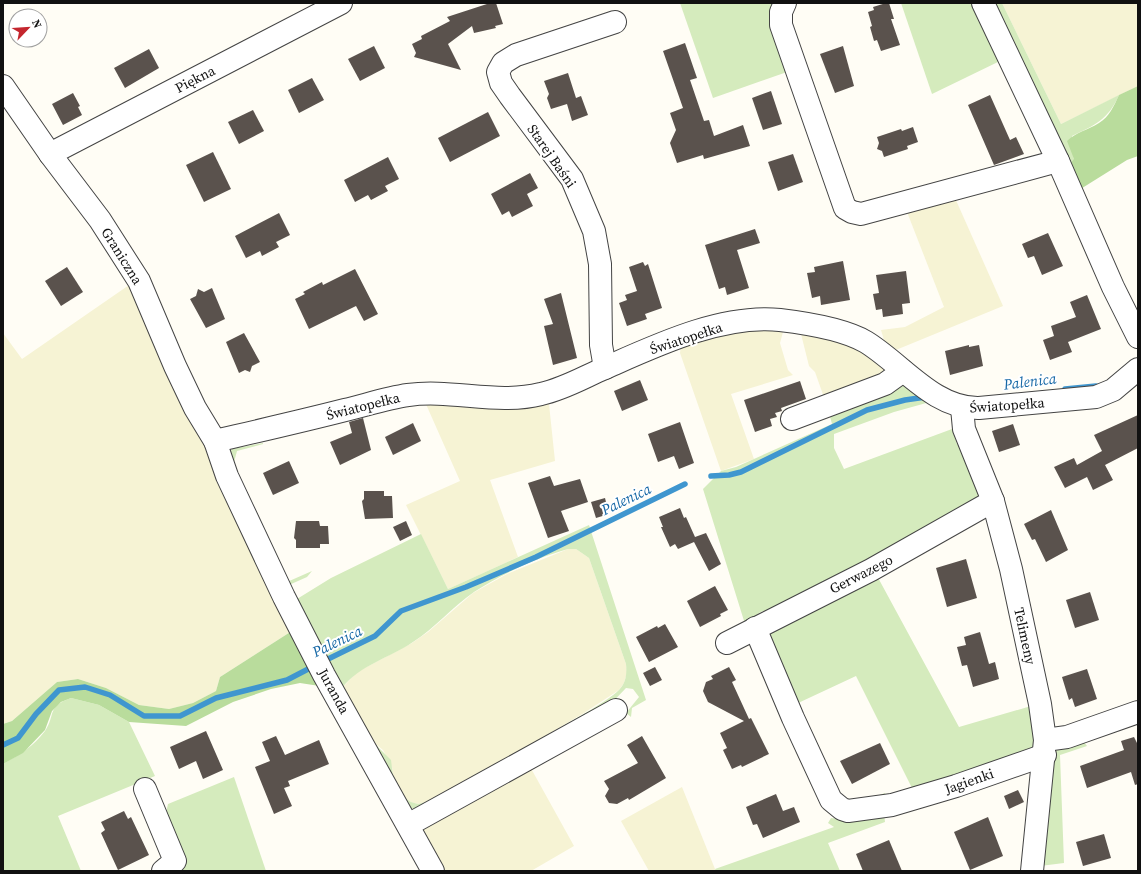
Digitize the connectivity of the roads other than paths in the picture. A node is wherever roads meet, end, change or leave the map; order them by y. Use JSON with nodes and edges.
{"nodes":[{"id":1,"x":341,"y":3,"type":"edge"},
{"id":2,"x":785,"y":3,"type":"edge"},
{"id":3,"x":982,"y":3,"type":"edge"},
{"id":4,"x":615,"y":22,"type":"dead end"},
{"id":5,"x":3,"y":86,"type":"edge"},
{"id":6,"x":50,"y":154,"type":"junction"},
{"id":7,"x":1058,"y":161,"type":"junction"},
{"id":8,"x":1138,"y":336,"type":"edge"},
{"id":9,"x":605,"y":368,"type":"junction"},
{"id":10,"x":1138,"y":369,"type":"edge"},
{"id":11,"x":903,"y":371,"type":"junction"},
{"id":12,"x":962,"y":408,"type":"junction"},
{"id":13,"x":792,"y":419,"type":"dead end"},
{"id":14,"x":215,"y":441,"type":"junction"},
{"id":15,"x":993,"y":501,"type":"junction"},
{"id":16,"x":755,"y":628,"type":"junction"},
{"id":17,"x":727,"y":643,"type":"dead end"},
{"id":18,"x":616,"y":710,"type":"dead end"},
{"id":19,"x":1138,"y":712,"type":"edge"},
{"id":20,"x":1045,"y":747,"type":"junction"},
{"id":21,"x":145,"y":789,"type":"dead end"},
{"id":22,"x":408,"y":825,"type":"junction"},
{"id":23,"x":163,"y":871,"type":"edge"},
{"id":24,"x":433,"y":871,"type":"edge"},
{"id":25,"x":1032,"y":871,"type":"edge"}],
"edges":[{"from":1,"to":6,"type":"street","name":"Piękna"},
{"from":2,"to":7,"type":"street"},
{"from":3,"to":7,"type":"street"},
{"from":4,"to":9,"type":"street","name":"Starej Baśni"},
{"from":5,"to":6,"type":"street","name":"Graniczna"},
{"from":6,"to":14,"type":"street","name":"Graniczna"},
{"from":7,"to":8,"type":"street"},
{"from":9,"to":11,"type":"street","name":"Światopełka"},
{"from":9,"to":14,"type":"street","name":"Światopełka"},
{"from":10,"to":12,"type":"street","name":"Światopełka"},
{"from":11,"to":12,"type":"street","name":"Światopełka"},
{"from":11,"to":13,"type":"street"},
{"from":12,"to":15,"type":"street","name":"Telimeny"},
{"from":14,"to":22,"type":"street","name":"Juranda"},
{"from":15,"to":16,"type":"street","name":"Gerwazego"},
{"from":15,"to":20,"type":"street","name":"Telimeny"},
{"from":16,"to":17,"type":"street","name":"Gerwazego"},
{"from":16,"to":20,"type":"street","name":"Jagienki"},
{"from":18,"to":22,"type":"street"},
{"from":19,"to":20,"type":"street","name":"Jagienki"},
{"from":20,"to":25,"type":"street","name":"Telimeny"},
{"from":21,"to":23,"type":"street"},
{"from":22,"to":24,"type":"street","name":"Juranda"}]}
